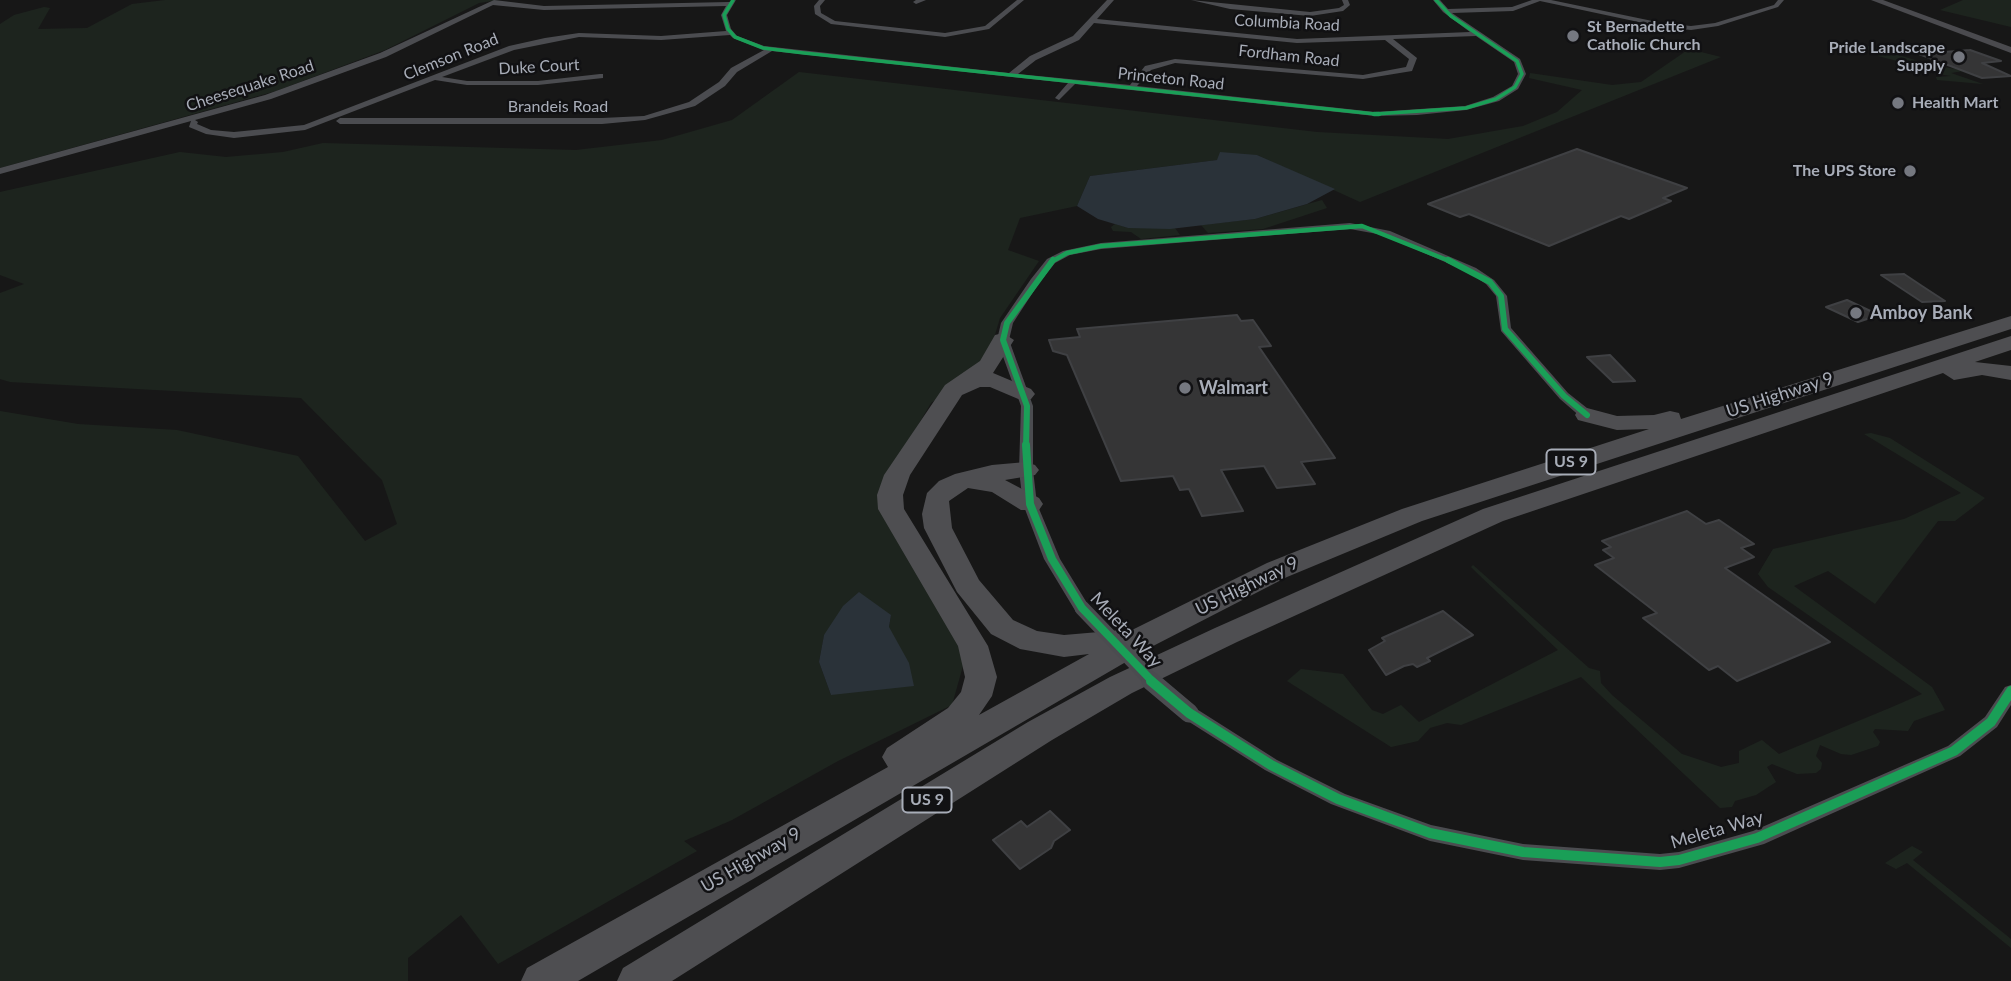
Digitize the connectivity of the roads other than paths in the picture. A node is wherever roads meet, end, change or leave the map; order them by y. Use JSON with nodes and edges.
{"nodes":[{"id":1,"x":822,"y":0,"type":"edge"},
{"id":2,"x":1021,"y":0,"type":"edge"},
{"id":3,"x":1111,"y":0,"type":"edge"},
{"id":4,"x":1194,"y":0,"type":"edge"},
{"id":5,"x":1345,"y":0,"type":"edge"},
{"id":6,"x":1436,"y":0,"type":"edge"},
{"id":7,"x":1540,"y":0,"type":"edge"},
{"id":8,"x":1781,"y":0,"type":"edge"},
{"id":9,"x":1875,"y":0,"type":"edge"},
{"id":10,"x":495,"y":1,"type":"edge"},
{"id":11,"x":731,"y":2,"type":"edge"},
{"id":12,"x":1445,"y":10,"type":"junction"},
{"id":13,"x":1094,"y":21,"type":"junction"},
{"id":14,"x":730,"y":33,"type":"junction"},
{"id":15,"x":1479,"y":34,"type":"junction"},
{"id":16,"x":1388,"y":39,"type":"junction"},
{"id":17,"x":771,"y":49,"type":"junction"},
{"id":18,"x":2011,"y":50,"type":"edge"},
{"id":19,"x":1010,"y":75,"type":"junction"},
{"id":20,"x":600,"y":76,"type":"dead end"},
{"id":21,"x":436,"y":78,"type":"junction"},
{"id":22,"x":1073,"y":82,"type":"junction"},
{"id":23,"x":1131,"y":89,"type":"junction"},
{"id":24,"x":1059,"y":98,"type":"dead end"},
{"id":25,"x":194,"y":122,"type":"dead end"},
{"id":26,"x":324,"y":122,"type":"junction"},
{"id":27,"x":0,"y":171,"type":"edge"},
{"id":28,"x":2011,"y":322,"type":"edge"},
{"id":29,"x":1003,"y":340,"type":"junction"},
{"id":30,"x":2011,"y":343,"type":"edge"},
{"id":31,"x":2011,"y":373,"type":"edge"},
{"id":32,"x":962,"y":385,"type":"junction"},
{"id":33,"x":1807,"y":386,"type":"junction"},
{"id":34,"x":1023,"y":394,"type":"junction"},
{"id":35,"x":1853,"y":394,"type":"junction"},
{"id":36,"x":1587,"y":415,"type":"junction"},
{"id":37,"x":1026,"y":470,"type":"junction"},
{"id":38,"x":1534,"y":474,"type":"junction"},
{"id":39,"x":964,"y":480,"type":"junction"},
{"id":40,"x":1030,"y":504,"type":"junction"},
{"id":41,"x":1144,"y":637,"type":"junction"},
{"id":42,"x":2011,"y":691,"type":"edge"},
{"id":43,"x":690,"y":894,"type":"junction"},
{"id":44,"x":541,"y":981,"type":"edge"},
{"id":45,"x":637,"y":981,"type":"edge"}],
"edges":[{"from":1,"to":2,"type":"street"},
{"from":3,"to":13,"type":"street"},
{"from":4,"to":5,"type":"street"},
{"from":6,"to":12,"type":"street","name":"Princeton Road"},
{"from":7,"to":8,"type":"street"},
{"from":7,"to":12,"type":"street"},
{"from":9,"to":18,"type":"street"},
{"from":10,"to":11,"type":"street"},
{"from":10,"to":27,"type":"street","name":"Cheesequake Road"},
{"from":11,"to":14,"type":"street"},
{"from":12,"to":15,"type":"street","name":"Princeton Road"},
{"from":13,"to":16,"type":"street","name":"Columbia Road"},
{"from":13,"to":19,"type":"street"},
{"from":14,"to":17,"type":"street","name":"Princeton Road"},
{"from":14,"to":21,"type":"street","name":"Clemson Road"},
{"from":15,"to":16,"type":"street","name":"Columbia Road"},
{"from":15,"to":23,"type":"street","name":"Princeton Road"},
{"from":16,"to":23,"type":"street","name":"Fordham Road"},
{"from":17,"to":19,"type":"street","name":"Princeton Road"},
{"from":17,"to":26,"type":"street","name":"Brandeis Road"},
{"from":19,"to":22,"type":"street","name":"Princeton Road"},
{"from":20,"to":21,"type":"street","name":"Duke Court"},
{"from":21,"to":26,"type":"street","name":"Clemson Road"},
{"from":22,"to":23,"type":"street","name":"Princeton Road"},
{"from":22,"to":24,"type":"street"},
{"from":25,"to":26,"type":"street","name":"Clemson Road"},
{"from":28,"to":33,"type":"highway","name":"US Highway 9","number":"US 9"},
{"from":29,"to":32,"type":"highway"},
{"from":29,"to":34,"type":"street","name":"Meleta Way"},
{"from":29,"to":36,"type":"street"},
{"from":30,"to":35,"type":"highway","name":"US Highway 9","number":"US 9"},
{"from":31,"to":35,"type":"highway"},
{"from":32,"to":34,"type":"highway"},
{"from":32,"to":43,"type":"highway"},
{"from":33,"to":36,"type":"highway"},
{"from":33,"to":38,"type":"highway","name":"US Highway 9","number":"US 9"},
{"from":34,"to":37,"type":"street","name":"Meleta Way"},
{"from":35,"to":45,"type":"highway","name":"US Highway 9","number":"US 9"},
{"from":36,"to":38,"type":"highway"},
{"from":37,"to":39,"type":"highway"},
{"from":37,"to":40,"type":"street","name":"Meleta Way"},
{"from":38,"to":41,"type":"highway","name":"US Highway 9","number":"US 9"},
{"from":39,"to":40,"type":"highway"},
{"from":39,"to":41,"type":"highway"},
{"from":40,"to":42,"type":"street","name":"Meleta Way","bridge":true},
{"from":41,"to":43,"type":"highway","name":"US Highway 9","number":"US 9"},
{"from":43,"to":44,"type":"highway","name":"US Highway 9","number":"US 9"}]}
